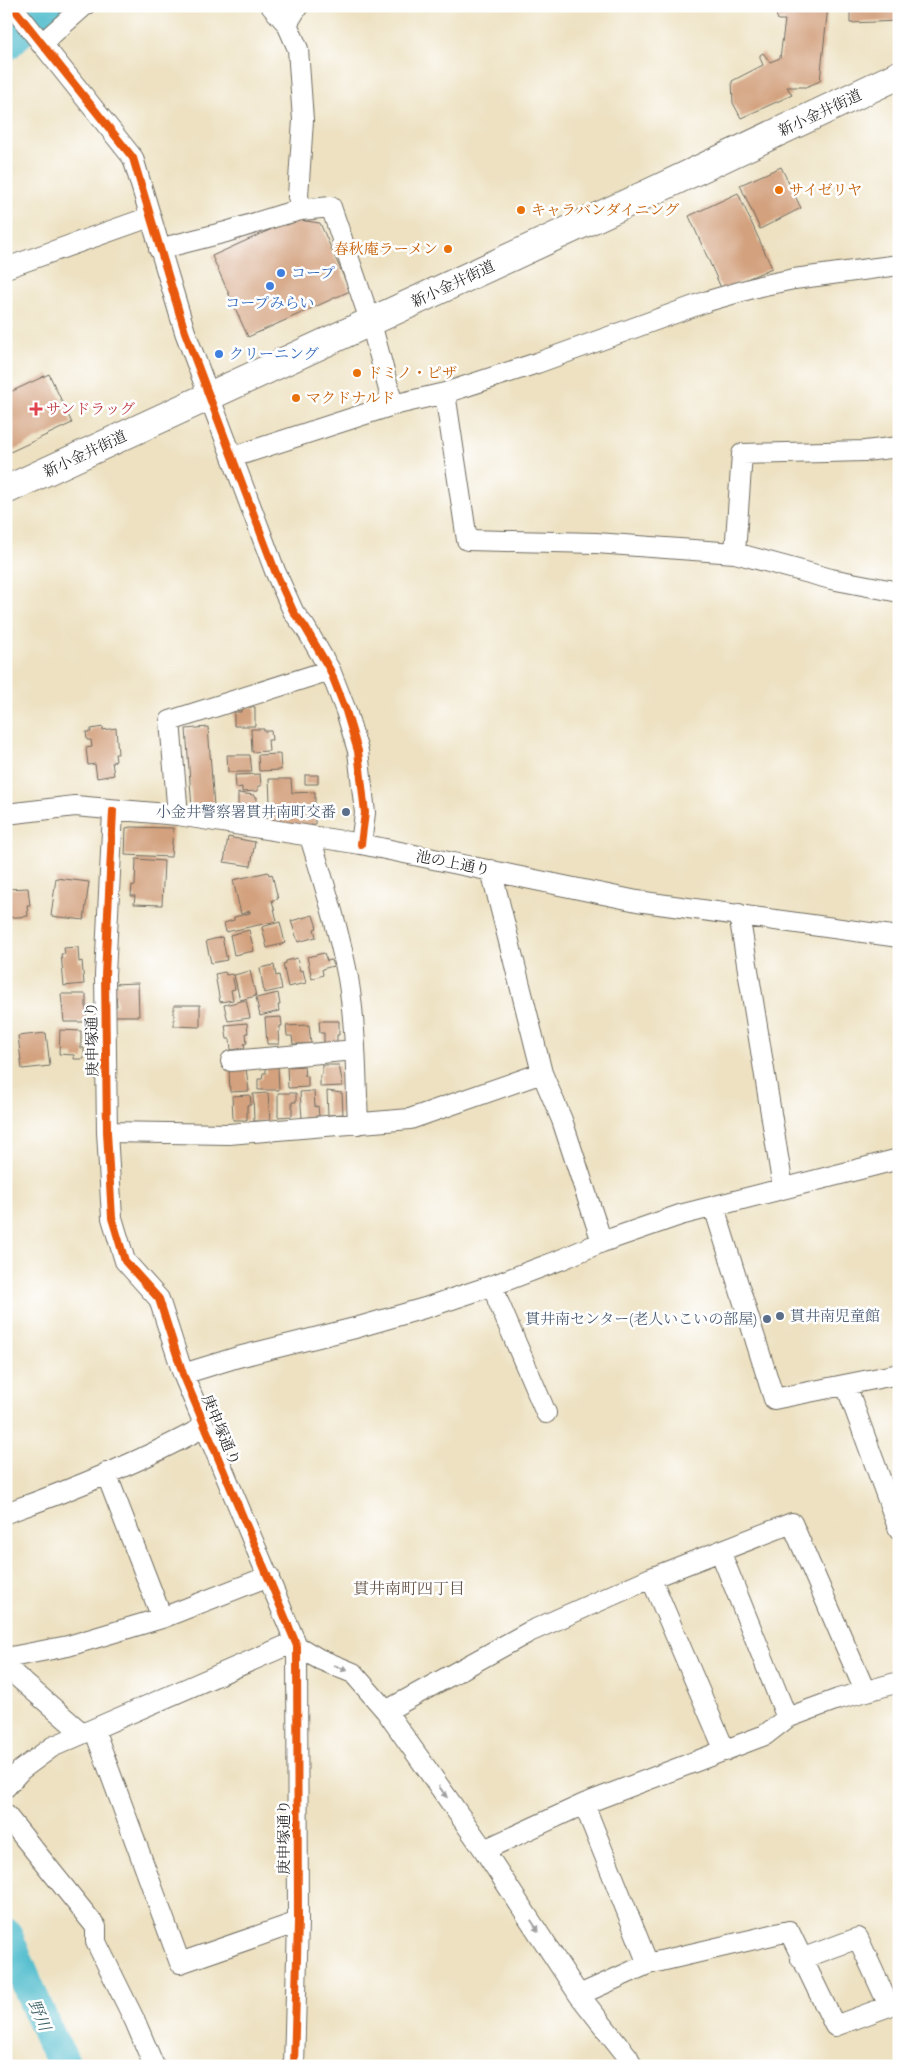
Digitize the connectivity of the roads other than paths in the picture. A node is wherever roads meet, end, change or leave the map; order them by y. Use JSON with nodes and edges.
{"nodes":[{"id":1,"x":12,"y":6,"type":"edge"},
{"id":2,"x":84,"y":6,"type":"edge"},
{"id":3,"x":271,"y":6,"type":"edge"},
{"id":4,"x":298,"y":6,"type":"edge"},
{"id":5,"x":286,"y":24,"type":"junction"},
{"id":6,"x":40,"y":44,"type":"junction"},
{"id":7,"x":899,"y":75,"type":"edge"},
{"id":8,"x":301,"y":210,"type":"junction"},
{"id":9,"x":150,"y":217,"type":"junction"},
{"id":10,"x":160,"y":249,"type":"junction"},
{"id":11,"x":899,"y":265,"type":"edge"},
{"id":12,"x":6,"y":268,"type":"edge"},
{"id":13,"x":371,"y":323,"type":"junction"},
{"id":14,"x":445,"y":393,"type":"junction"},
{"id":15,"x":211,"y":396,"type":"junction"},
{"id":16,"x":393,"y":405,"type":"junction"},
{"id":17,"x":899,"y":446,"type":"edge"},
{"id":18,"x":234,"y":457,"type":"junction"},
{"id":19,"x":6,"y":490,"type":"edge"},
{"id":20,"x":735,"y":553,"type":"junction"},
{"id":21,"x":899,"y":592,"type":"edge"},
{"id":22,"x":330,"y":670,"type":"junction"},
{"id":23,"x":113,"y":811,"type":"junction"},
{"id":24,"x":6,"y":814,"type":"edge"},
{"id":25,"x":178,"y":815,"type":"junction"},
{"id":26,"x":310,"y":837,"type":"junction"},
{"id":27,"x":362,"y":844,"type":"junction"},
{"id":28,"x":491,"y":870,"type":"junction"},
{"id":29,"x":739,"y":914,"type":"junction"},
{"id":30,"x":899,"y":937,"type":"edge"},
{"id":31,"x":355,"y":1050,"type":"junction"},
{"id":32,"x":231,"y":1061,"type":"dead end"},
{"id":33,"x":542,"y":1073,"type":"junction"},
{"id":34,"x":358,"y":1124,"type":"junction"},
{"id":35,"x":107,"y":1132,"type":"junction"},
{"id":36,"x":899,"y":1159,"type":"edge"},
{"id":37,"x":783,"y":1188,"type":"junction"},
{"id":38,"x":714,"y":1207,"type":"junction"},
{"id":39,"x":602,"y":1242,"type":"junction"},
{"id":40,"x":494,"y":1285,"type":"junction"},
{"id":41,"x":183,"y":1374,"type":"junction"},
{"id":42,"x":899,"y":1374,"type":"edge"},
{"id":43,"x":846,"y":1385,"type":"junction"},
{"id":44,"x":546,"y":1413,"type":"dead end"},
{"id":45,"x":204,"y":1427,"type":"junction"},
{"id":46,"x":106,"y":1473,"type":"junction"},
{"id":47,"x":6,"y":1513,"type":"edge"},
{"id":48,"x":899,"y":1530,"type":"edge"},
{"id":49,"x":720,"y":1551,"type":"junction"},
{"id":50,"x":269,"y":1576,"type":"junction"},
{"id":51,"x":651,"y":1578,"type":"junction"},
{"id":52,"x":162,"y":1618,"type":"junction"},
{"id":53,"x":298,"y":1646,"type":"junction"},
{"id":54,"x":6,"y":1658,"type":"edge"},
{"id":55,"x":6,"y":1667,"type":"edge"},
{"id":56,"x":899,"y":1682,"type":"edge"},
{"id":57,"x":865,"y":1691,"type":"junction"},
{"id":58,"x":386,"y":1711,"type":"junction"},
{"id":59,"x":786,"y":1718,"type":"junction"},
{"id":60,"x":88,"y":1731,"type":"junction"},
{"id":61,"x":725,"y":1751,"type":"junction"},
{"id":62,"x":6,"y":1786,"type":"edge"},
{"id":63,"x":584,"y":1804,"type":"junction"},
{"id":64,"x":6,"y":1815,"type":"edge"},
{"id":65,"x":484,"y":1850,"type":"junction"},
{"id":66,"x":298,"y":1922,"type":"junction"},
{"id":67,"x":801,"y":1958,"type":"junction"},
{"id":68,"x":648,"y":1964,"type":"junction"},
{"id":69,"x":579,"y":1995,"type":"junction"},
{"id":70,"x":154,"y":2066,"type":"edge"},
{"id":71,"x":294,"y":2066,"type":"edge"},
{"id":72,"x":632,"y":2066,"type":"edge"}],
"edges":[{"from":1,"to":6,"type":"street"},
{"from":2,"to":6,"type":"street"},
{"from":3,"to":5,"type":"street"},
{"from":4,"to":5,"type":"street"},
{"from":5,"to":8,"type":"street"},
{"from":6,"to":9,"type":"street"},
{"from":7,"to":13,"type":"main road","name":"新小金井街道"},
{"from":8,"to":10,"type":"street"},
{"from":8,"to":13,"type":"street"},
{"from":9,"to":10,"type":"street"},
{"from":9,"to":12,"type":"street"},
{"from":10,"to":15,"type":"street"},
{"from":11,"to":14,"type":"street"},
{"from":13,"to":15,"type":"main road","name":"新小金井街道"},
{"from":13,"to":16,"type":"street"},
{"from":14,"to":16,"type":"street"},
{"from":14,"to":20,"type":"street"},
{"from":15,"to":18,"type":"street"},
{"from":15,"to":19,"type":"main road","name":"新小金井街道"},
{"from":16,"to":18,"type":"street"},
{"from":17,"to":20,"type":"street"},
{"from":18,"to":22,"type":"street"},
{"from":20,"to":21,"type":"street"},
{"from":22,"to":25,"type":"street"},
{"from":22,"to":27,"type":"street"},
{"from":23,"to":24,"type":"street","name":"池の上通り"},
{"from":23,"to":25,"type":"street","name":"池の上通り"},
{"from":23,"to":35,"type":"street","name":"庚申塚通り"},
{"from":25,"to":26,"type":"street","name":"池の上通り"},
{"from":26,"to":27,"type":"street","name":"池の上通り"},
{"from":26,"to":31,"type":"street"},
{"from":27,"to":28,"type":"street","name":"池の上通り"},
{"from":28,"to":29,"type":"street","name":"池の上通り"},
{"from":28,"to":33,"type":"street"},
{"from":29,"to":30,"type":"street","name":"池の上通り"},
{"from":29,"to":37,"type":"street"},
{"from":31,"to":32,"type":"street"},
{"from":31,"to":34,"type":"street"},
{"from":33,"to":34,"type":"street"},
{"from":33,"to":39,"type":"street"},
{"from":34,"to":35,"type":"street"},
{"from":35,"to":41,"type":"street","name":"庚申塚通り"},
{"from":36,"to":37,"type":"street"},
{"from":37,"to":38,"type":"street"},
{"from":38,"to":39,"type":"street"},
{"from":38,"to":43,"type":"street"},
{"from":39,"to":40,"type":"street"},
{"from":40,"to":41,"type":"street"},
{"from":40,"to":44,"type":"street"},
{"from":41,"to":45,"type":"street","name":"庚申塚通り"},
{"from":42,"to":43,"type":"street"},
{"from":43,"to":48,"type":"street"},
{"from":45,"to":46,"type":"street"},
{"from":45,"to":50,"type":"street","name":"庚申塚通り"},
{"from":46,"to":47,"type":"street"},
{"from":46,"to":52,"type":"street"},
{"from":49,"to":51,"type":"street"},
{"from":49,"to":57,"type":"street"},
{"from":49,"to":59,"type":"street"},
{"from":50,"to":52,"type":"street"},
{"from":50,"to":53,"type":"street","name":"庚申塚通り"},
{"from":51,"to":58,"type":"street"},
{"from":51,"to":61,"type":"street"},
{"from":52,"to":54,"type":"street"},
{"from":53,"to":58,"type":"street","one_way":true},
{"from":53,"to":60,"type":"street"},
{"from":53,"to":66,"type":"street","name":"庚申塚通り"},
{"from":55,"to":60,"type":"street"},
{"from":56,"to":57,"type":"street"},
{"from":57,"to":59,"type":"street"},
{"from":58,"to":65,"type":"street","one_way":true},
{"from":59,"to":61,"type":"street"},
{"from":60,"to":62,"type":"street"},
{"from":60,"to":66,"type":"street"},
{"from":61,"to":63,"type":"street"},
{"from":63,"to":65,"type":"street"},
{"from":63,"to":68,"type":"street"},
{"from":64,"to":70,"type":"street"},
{"from":65,"to":69,"type":"street","one_way":true},
{"from":66,"to":71,"type":"street","name":"庚申塚通り"},
{"from":67,"to":67,"type":"street"},
{"from":67,"to":68,"type":"street"},
{"from":68,"to":69,"type":"street"},
{"from":69,"to":72,"type":"street"}]}
